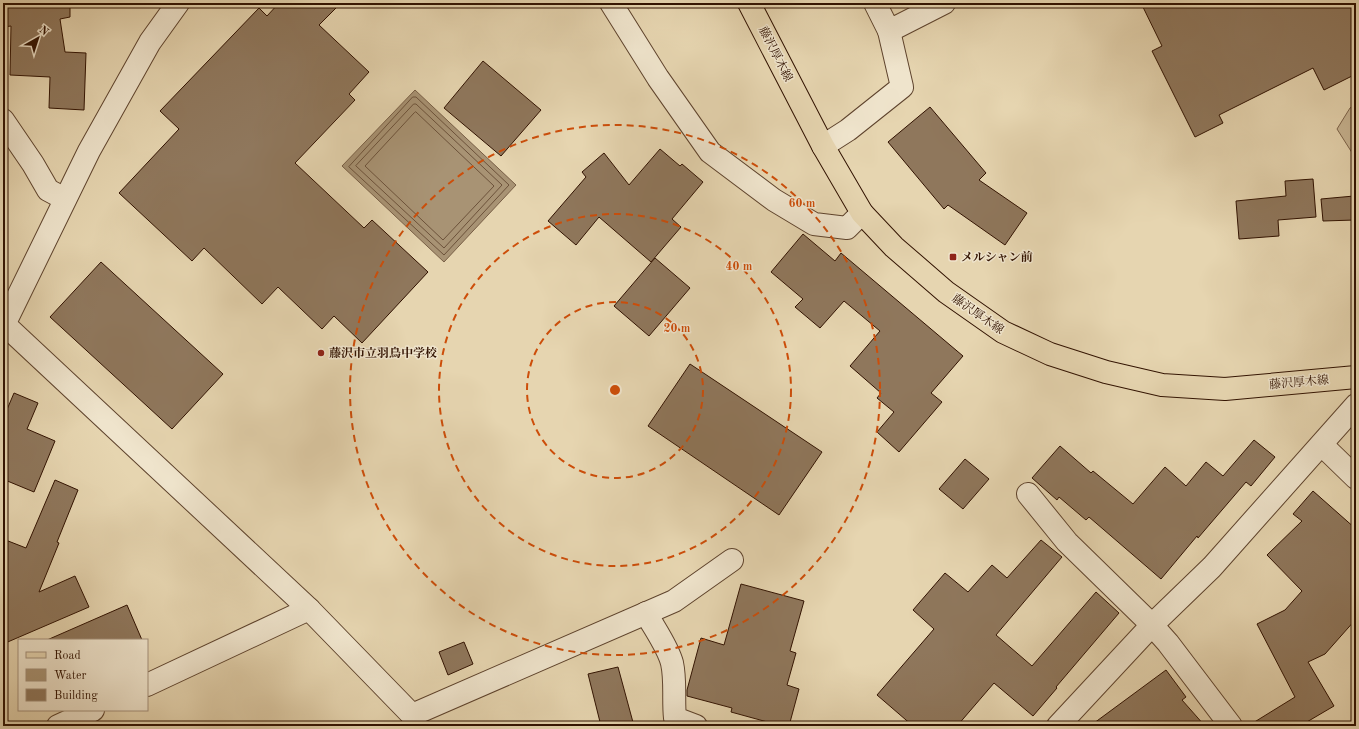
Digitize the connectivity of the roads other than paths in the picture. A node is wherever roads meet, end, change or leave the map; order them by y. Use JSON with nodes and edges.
{"nodes":[{"id":1,"x":178,"y":3,"type":"edge"},
{"id":2,"x":611,"y":3,"type":"edge"},
{"id":3,"x":750,"y":3,"type":"edge"},
{"id":4,"x":875,"y":3,"type":"edge"},
{"id":5,"x":944,"y":3,"type":"edge"},
{"id":6,"x":889,"y":31,"type":"junction"},
{"id":7,"x":3,"y":120,"type":"edge"},
{"id":8,"x":823,"y":146,"type":"junction"},
{"id":9,"x":66,"y":200,"type":"junction"},
{"id":10,"x":862,"y":213,"type":"junction"},
{"id":11,"x":4,"y":326,"type":"edge"},
{"id":12,"x":1356,"y":377,"type":"edge"},
{"id":13,"x":1356,"y":405,"type":"edge"},
{"id":14,"x":1322,"y":445,"type":"junction"},
{"id":15,"x":1356,"y":478,"type":"edge"},
{"id":16,"x":1028,"y":494,"type":"dead end"},
{"id":17,"x":732,"y":560,"type":"dead end"},
{"id":18,"x":309,"y":609,"type":"junction"},
{"id":19,"x":646,"y":613,"type":"junction"},
{"id":20,"x":1152,"y":625,"type":"junction"},
{"id":21,"x":148,"y":685,"type":"edge"},
{"id":22,"x":91,"y":711,"type":"edge"},
{"id":23,"x":674,"y":722,"type":"edge"},
{"id":24,"x":1064,"y":724,"type":"edge"},
{"id":25,"x":58,"y":726,"type":"edge"},
{"id":26,"x":696,"y":726,"type":"edge"},
{"id":27,"x":1231,"y":726,"type":"edge"}],
"edges":[{"from":1,"to":9,"type":"street"},
{"from":2,"to":10,"type":"street"},
{"from":3,"to":8,"type":"main road","name":"藤沢厚木線"},
{"from":4,"to":6,"type":"street"},
{"from":5,"to":6,"type":"street"},
{"from":6,"to":8,"type":"street"},
{"from":7,"to":9,"type":"street"},
{"from":8,"to":10,"type":"main road","name":"藤沢厚木線"},
{"from":9,"to":11,"type":"street"},
{"from":10,"to":12,"type":"main road","name":"藤沢厚木線"},
{"from":11,"to":18,"type":"street"},
{"from":13,"to":14,"type":"street"},
{"from":14,"to":15,"type":"street"},
{"from":14,"to":20,"type":"street"},
{"from":16,"to":20,"type":"street"},
{"from":17,"to":19,"type":"street"},
{"from":18,"to":19,"type":"street"},
{"from":18,"to":21,"type":"street"},
{"from":19,"to":23,"type":"street"},
{"from":20,"to":24,"type":"street"},
{"from":20,"to":27,"type":"street"},
{"from":22,"to":25,"type":"street"},
{"from":23,"to":26,"type":"street"}]}
